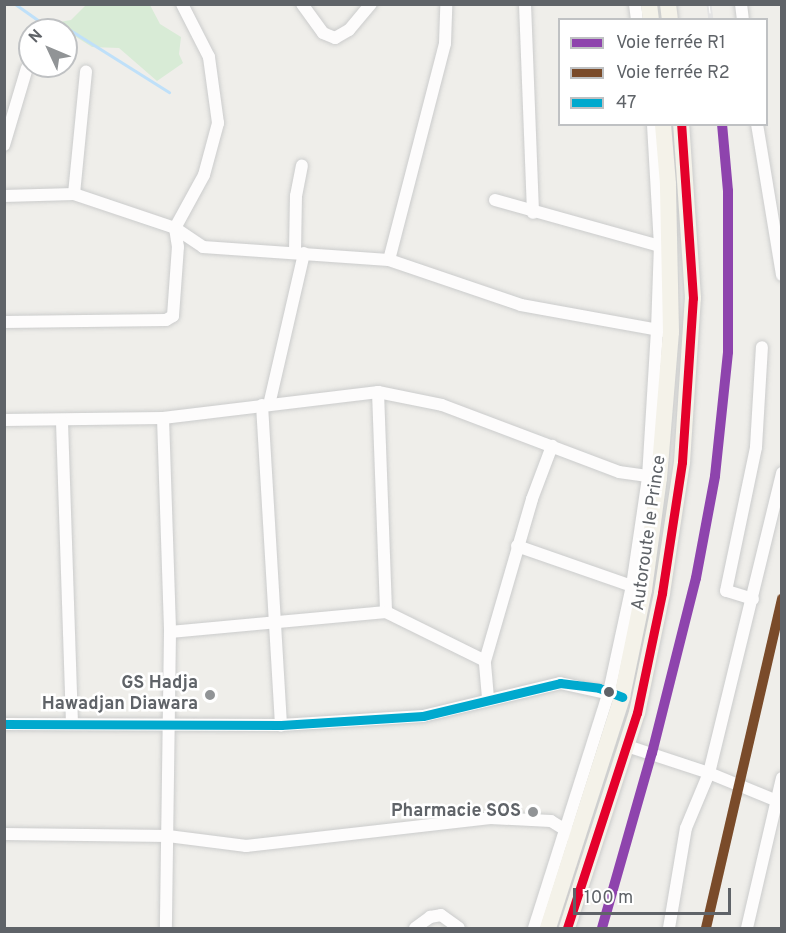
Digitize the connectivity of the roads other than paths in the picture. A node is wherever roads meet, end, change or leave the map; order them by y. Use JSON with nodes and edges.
{"nodes":[{"id":1,"x":182,"y":4,"type":"edge"},
{"id":2,"x":302,"y":4,"type":"edge"},
{"id":3,"x":370,"y":4,"type":"edge"},
{"id":4,"x":456,"y":4,"type":"edge"},
{"id":5,"x":525,"y":4,"type":"edge"},
{"id":6,"x":444,"y":5,"type":"edge"},
{"id":7,"x":86,"y":72,"type":"dead end"},
{"id":8,"x":24,"y":78,"type":"edge"},
{"id":9,"x":652,"y":126,"type":"edge"},
{"id":10,"x":663,"y":126,"type":"edge"},
{"id":11,"x":681,"y":126,"type":"edge"},
{"id":12,"x":757,"y":126,"type":"edge"},
{"id":13,"x":4,"y":145,"type":"edge"},
{"id":14,"x":302,"y":166,"type":"dead end"},
{"id":15,"x":74,"y":194,"type":"junction"},
{"id":16,"x":4,"y":196,"type":"edge"},
{"id":17,"x":495,"y":200,"type":"dead end"},
{"id":18,"x":533,"y":213,"type":"junction"},
{"id":19,"x":175,"y":228,"type":"junction"},
{"id":20,"x":660,"y":246,"type":"junction"},
{"id":21,"x":300,"y":253,"type":"junction"},
{"id":22,"x":389,"y":260,"type":"junction"},
{"id":23,"x":782,"y":275,"type":"edge"},
{"id":24,"x":4,"y":322,"type":"edge"},
{"id":25,"x":664,"y":331,"type":"junction"},
{"id":26,"x":762,"y":347,"type":"dead end"},
{"id":27,"x":378,"y":392,"type":"junction"},
{"id":28,"x":266,"y":405,"type":"junction"},
{"id":29,"x":163,"y":418,"type":"junction"},
{"id":30,"x":4,"y":420,"type":"edge"},
{"id":31,"x":62,"y":422,"type":"junction"},
{"id":32,"x":552,"y":447,"type":"junction"},
{"id":33,"x":782,"y":473,"type":"edge"},
{"id":34,"x":654,"y":477,"type":"junction"},
{"id":35,"x":518,"y":546,"type":"junction"},
{"id":36,"x":632,"y":586,"type":"junction"},
{"id":37,"x":753,"y":599,"type":"junction"},
{"id":38,"x":386,"y":612,"type":"junction"},
{"id":39,"x":278,"y":623,"type":"junction"},
{"id":40,"x":170,"y":632,"type":"junction"},
{"id":41,"x":485,"y":661,"type":"junction"},
{"id":42,"x":615,"y":695,"type":"junction"},
{"id":43,"x":488,"y":698,"type":"junction"},
{"id":44,"x":72,"y":722,"type":"junction"},
{"id":45,"x":169,"y":723,"type":"junction"},
{"id":46,"x":4,"y":724,"type":"edge"},
{"id":47,"x":281,"y":725,"type":"junction"},
{"id":48,"x":627,"y":746,"type":"junction"},
{"id":49,"x":709,"y":773,"type":"junction"},
{"id":50,"x":782,"y":778,"type":"edge"},
{"id":51,"x":779,"y":802,"type":"edge"},
{"id":52,"x":4,"y":834,"type":"edge"},
{"id":53,"x":573,"y":834,"type":"junction"},
{"id":54,"x":168,"y":836,"type":"junction"},
{"id":55,"x":166,"y":928,"type":"edge"},
{"id":56,"x":416,"y":928,"type":"edge"},
{"id":57,"x":459,"y":928,"type":"edge"},
{"id":58,"x":534,"y":928,"type":"edge"},
{"id":59,"x":548,"y":928,"type":"edge"},
{"id":60,"x":567,"y":928,"type":"edge"},
{"id":61,"x":669,"y":928,"type":"edge"},
{"id":62,"x":747,"y":928,"type":"edge"}],
"edges":[{"from":1,"to":19,"type":"street"},
{"from":2,"to":3,"type":"street"},
{"from":4,"to":6,"type":"street"},
{"from":5,"to":18,"type":"street"},
{"from":6,"to":22,"type":"street"},
{"from":7,"to":15,"type":"street"},
{"from":8,"to":13,"type":"street"},
{"from":9,"to":20,"type":"street"},
{"from":10,"to":25,"type":"main road","name":"Autoroute le Prince"},
{"from":11,"to":48,"type":"main road","name":"Autoroute le Prince"},
{"from":12,"to":23,"type":"street"},
{"from":14,"to":21,"type":"street"},
{"from":15,"to":16,"type":"street"},
{"from":15,"to":19,"type":"street"},
{"from":17,"to":18,"type":"street"},
{"from":18,"to":20,"type":"street"},
{"from":19,"to":21,"type":"street"},
{"from":19,"to":24,"type":"street"},
{"from":20,"to":25,"type":"street"},
{"from":21,"to":22,"type":"street"},
{"from":21,"to":28,"type":"street"},
{"from":22,"to":25,"type":"street"},
{"from":25,"to":34,"type":"main road","name":"Autoroute le Prince"},
{"from":26,"to":37,"type":"street"},
{"from":27,"to":28,"type":"street"},
{"from":27,"to":32,"type":"street"},
{"from":27,"to":38,"type":"street"},
{"from":28,"to":29,"type":"street"},
{"from":28,"to":39,"type":"street"},
{"from":29,"to":31,"type":"street"},
{"from":29,"to":40,"type":"street"},
{"from":30,"to":31,"type":"street"},
{"from":31,"to":44,"type":"street"},
{"from":32,"to":34,"type":"street"},
{"from":32,"to":35,"type":"street"},
{"from":33,"to":37,"type":"street"},
{"from":34,"to":36,"type":"street"},
{"from":34,"to":42,"type":"main road","name":"Autoroute le Prince"},
{"from":35,"to":36,"type":"street"},
{"from":35,"to":41,"type":"street"},
{"from":36,"to":42,"type":"street"},
{"from":37,"to":49,"type":"street"},
{"from":38,"to":39,"type":"street"},
{"from":38,"to":41,"type":"street"},
{"from":39,"to":40,"type":"street"},
{"from":39,"to":47,"type":"street"},
{"from":40,"to":45,"type":"street"},
{"from":41,"to":43,"type":"street"},
{"from":42,"to":43,"type":"street"},
{"from":42,"to":53,"type":"main road","name":"Autoroute le Prince"},
{"from":43,"to":47,"type":"street"},
{"from":44,"to":45,"type":"street"},
{"from":44,"to":46,"type":"street"},
{"from":45,"to":47,"type":"street"},
{"from":45,"to":54,"type":"street"},
{"from":48,"to":49,"type":"street"},
{"from":48,"to":60,"type":"main road","name":"Autoroute le Prince"},
{"from":49,"to":51,"type":"street"},
{"from":49,"to":61,"type":"street"},
{"from":50,"to":51,"type":"street"},
{"from":51,"to":62,"type":"street"},
{"from":52,"to":54,"type":"street"},
{"from":53,"to":54,"type":"street"},
{"from":53,"to":58,"type":"street"},
{"from":53,"to":59,"type":"main road","name":"Autoroute le Prince"},
{"from":54,"to":55,"type":"street"},
{"from":56,"to":57,"type":"street"}]}
